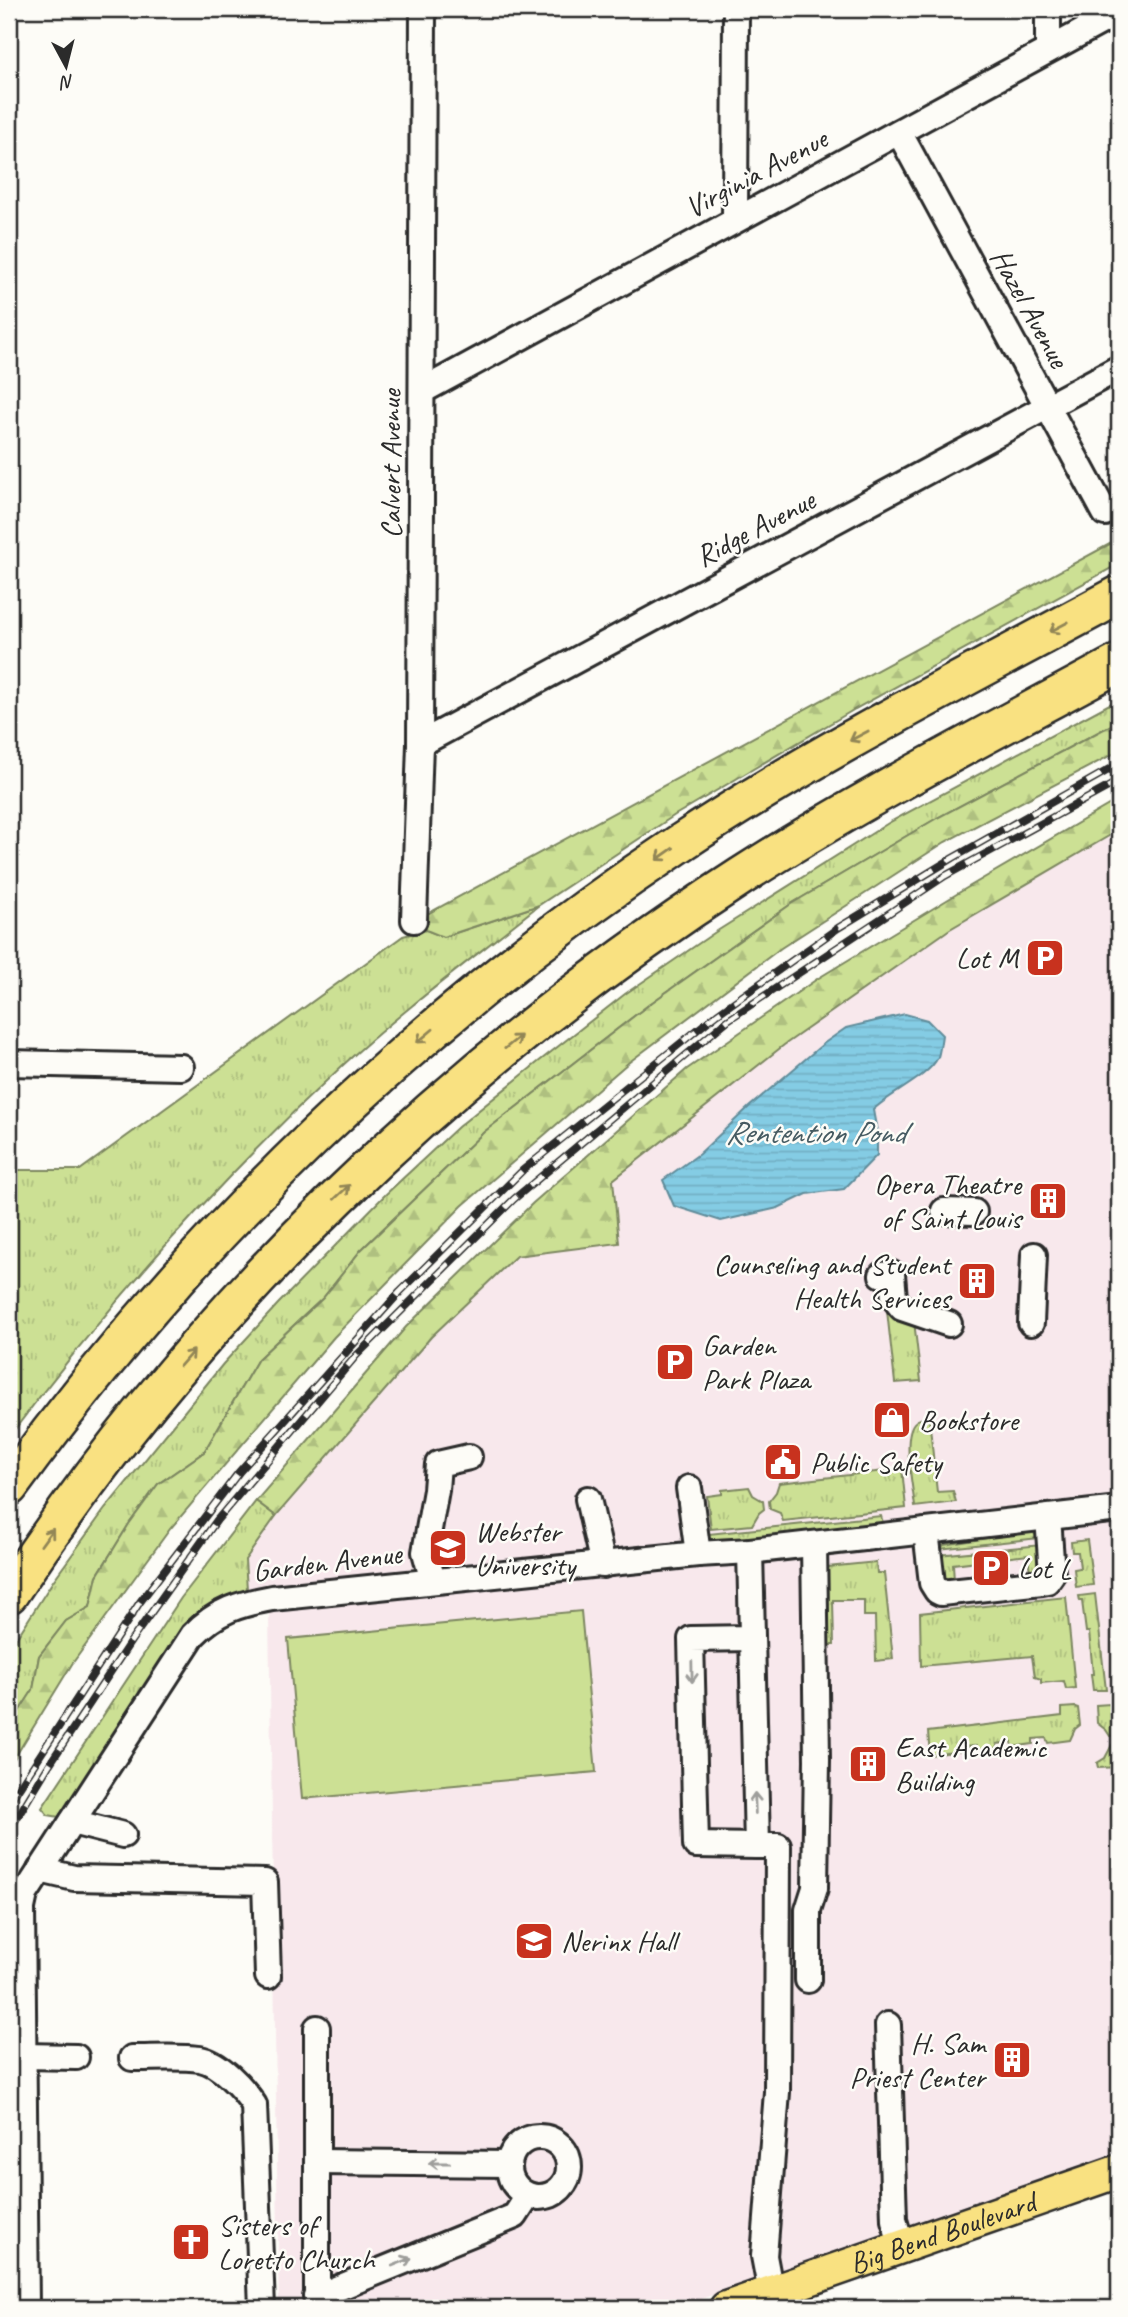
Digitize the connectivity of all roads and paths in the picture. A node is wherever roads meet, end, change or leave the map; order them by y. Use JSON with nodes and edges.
{"nodes":[{"id":1,"x":423,"y":9,"type":"edge"},
{"id":2,"x":736,"y":9,"type":"edge"},
{"id":3,"x":1048,"y":9,"type":"edge"},
{"id":4,"x":1119,"y":12,"type":"edge"},
{"id":5,"x":1048,"y":50,"type":"junction"},
{"id":6,"x":899,"y":132,"type":"junction"},
{"id":7,"x":735,"y":219,"type":"junction"},
{"id":8,"x":1119,"y":368,"type":"edge"},
{"id":9,"x":422,"y":391,"type":"junction"},
{"id":10,"x":1047,"y":406,"type":"junction"},
{"id":11,"x":1105,"y":513,"type":"dead end"},
{"id":12,"x":1119,"y":595,"type":"edge"},
{"id":13,"x":1119,"y":663,"type":"edge"},
{"id":14,"x":420,"y":744,"type":"junction"},
{"id":15,"x":414,"y":920,"type":"dead end"},
{"id":16,"x":9,"y":1063,"type":"edge"},
{"id":17,"x":181,"y":1068,"type":"dead end"},
{"id":18,"x":944,"y":1211,"type":"dead end"},
{"id":19,"x":974,"y":1212,"type":"dead end"},
{"id":20,"x":1034,"y":1255,"type":"dead end"},
{"id":21,"x":881,"y":1275,"type":"dead end"},
{"id":22,"x":1031,"y":1323,"type":"dead end"},
{"id":23,"x":949,"y":1324,"type":"dead end"},
{"id":24,"x":469,"y":1457,"type":"dead end"},
{"id":25,"x":9,"y":1487,"type":"edge"},
{"id":26,"x":689,"y":1488,"type":"dead end"},
{"id":27,"x":587,"y":1499,"type":"dead end"},
{"id":28,"x":1119,"y":1509,"type":"edge"},
{"id":29,"x":1048,"y":1517,"type":"junction"},
{"id":30,"x":926,"y":1531,"type":"junction"},
{"id":31,"x":814,"y":1544,"type":"junction"},
{"id":32,"x":750,"y":1551,"type":"junction"},
{"id":33,"x":698,"y":1554,"type":"junction"},
{"id":34,"x":603,"y":1565,"type":"junction"},
{"id":35,"x":432,"y":1581,"type":"junction"},
{"id":36,"x":9,"y":1594,"type":"edge"},
{"id":37,"x":751,"y":1638,"type":"junction"},
{"id":38,"x":72,"y":1822,"type":"junction"},
{"id":39,"x":123,"y":1835,"type":"dead end"},
{"id":40,"x":767,"y":1849,"type":"junction"},
{"id":41,"x":815,"y":1852,"type":"junction"},
{"id":42,"x":40,"y":1871,"type":"junction"},
{"id":43,"x":268,"y":1976,"type":"dead end"},
{"id":44,"x":808,"y":1980,"type":"dead end"},
{"id":45,"x":888,"y":2025,"type":"dead end"},
{"id":46,"x":317,"y":2028,"type":"dead end"},
{"id":47,"x":18,"y":2049,"type":"edge"},
{"id":48,"x":76,"y":2057,"type":"dead end"},
{"id":49,"x":132,"y":2058,"type":"dead end"},
{"id":50,"x":317,"y":2162,"type":"junction"},
{"id":51,"x":508,"y":2164,"type":"junction"},
{"id":52,"x":1119,"y":2171,"type":"edge"},
{"id":53,"x":528,"y":2196,"type":"junction"},
{"id":54,"x":902,"y":2247,"type":"junction"},
{"id":55,"x":771,"y":2293,"type":"junction"},
{"id":56,"x":317,"y":2302,"type":"edge"},
{"id":57,"x":26,"y":2308,"type":"edge"},
{"id":58,"x":262,"y":2308,"type":"edge"},
{"id":59,"x":726,"y":2308,"type":"edge"}],
"edges":[{"from":1,"to":9,"type":"street","name":"Calvert Avenue"},
{"from":2,"to":7,"type":"street"},
{"from":3,"to":5,"type":"street"},
{"from":4,"to":5,"type":"street","name":"Virginia Avenue"},
{"from":5,"to":6,"type":"street","name":"Virginia Avenue"},
{"from":6,"to":7,"type":"street","name":"Virginia Avenue"},
{"from":6,"to":10,"type":"street","name":"Hazel Avenue"},
{"from":7,"to":9,"type":"street","name":"Virginia Avenue"},
{"from":8,"to":10,"type":"street","name":"Ridge Avenue"},
{"from":9,"to":14,"type":"street","name":"Calvert Avenue"},
{"from":10,"to":11,"type":"street","name":"Hazel Avenue"},
{"from":10,"to":14,"type":"street","name":"Ridge Avenue"},
{"from":12,"to":25,"type":"highway","one_way":true},
{"from":36,"to":13,"type":"highway","one_way":true},
{"from":14,"to":15,"type":"street","name":"Calvert Avenue"},
{"from":16,"to":17,"type":"street"},
{"from":18,"to":19,"type":"street"},
{"from":20,"to":22,"type":"street"},
{"from":21,"to":23,"type":"street"},
{"from":24,"to":35,"type":"street"},
{"from":26,"to":33,"type":"street"},
{"from":27,"to":34,"type":"street"},
{"from":28,"to":29,"type":"street","name":"Garden Avenue"},
{"from":29,"to":30,"type":"street","name":"Garden Avenue"},
{"from":29,"to":30,"type":"street"},
{"from":30,"to":31,"type":"street","name":"Garden Avenue"},
{"from":31,"to":32,"type":"street","name":"Garden Avenue"},
{"from":31,"to":41,"type":"street"},
{"from":32,"to":33,"type":"street","name":"Garden Avenue"},
{"from":32,"to":37,"type":"street"},
{"from":33,"to":34,"type":"street","name":"Garden Avenue"},
{"from":34,"to":35,"type":"street","name":"Garden Avenue"},
{"from":35,"to":38,"type":"street","name":"Garden Avenue"},
{"from":40,"to":37,"type":"street","one_way":true},
{"from":37,"to":40,"type":"street","one_way":true},
{"from":38,"to":39,"type":"street"},
{"from":38,"to":42,"type":"street","name":"Garden Avenue"},
{"from":40,"to":41,"type":"street"},
{"from":40,"to":55,"type":"street"},
{"from":41,"to":44,"type":"street"},
{"from":42,"to":43,"type":"street"},
{"from":42,"to":47,"type":"street","name":"Garden Avenue"},
{"from":45,"to":54,"type":"street"},
{"from":46,"to":50,"type":"street"},
{"from":47,"to":48,"type":"street"},
{"from":47,"to":57,"type":"street"},
{"from":49,"to":58,"type":"street"},
{"from":51,"to":50,"type":"street","one_way":true},
{"from":50,"to":56,"type":"street"},
{"from":51,"to":53,"type":"street"},
{"from":51,"to":53,"type":"street"},
{"from":52,"to":54,"type":"main road","name":"Big Bend Boulevard"},
{"from":56,"to":53,"type":"street","one_way":true},
{"from":54,"to":55,"type":"main road","name":"Big Bend Boulevard"},
{"from":55,"to":59,"type":"main road","name":"Big Bend Boulevard"}]}
